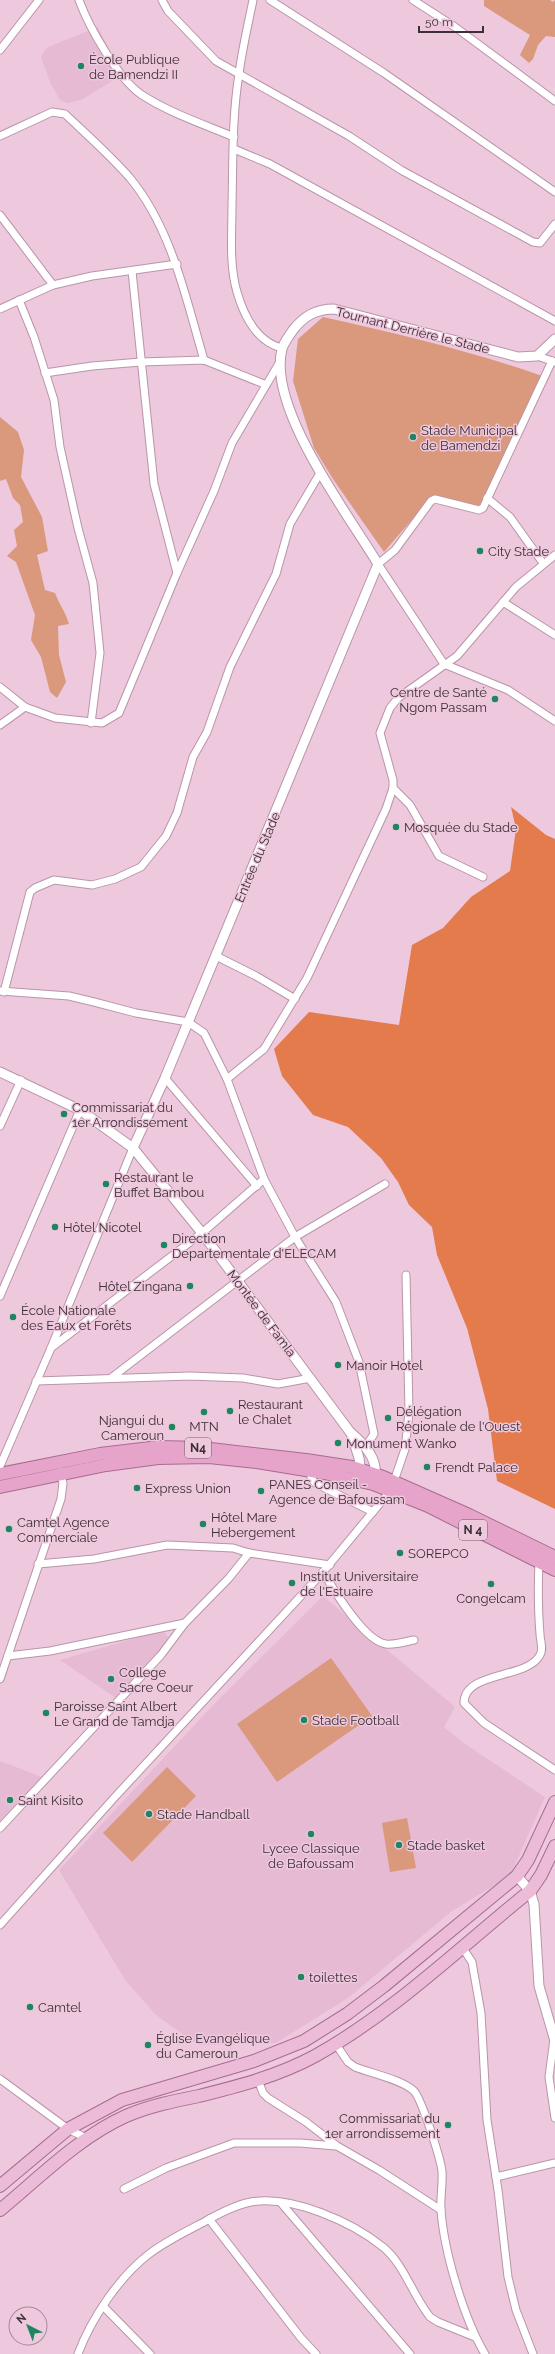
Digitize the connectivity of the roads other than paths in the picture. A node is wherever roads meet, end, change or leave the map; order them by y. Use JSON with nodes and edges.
{"nodes":[{"id":1,"x":39,"y":0,"type":"edge"},
{"id":2,"x":79,"y":0,"type":"edge"},
{"id":3,"x":162,"y":0,"type":"edge"},
{"id":4,"x":253,"y":0,"type":"edge"},
{"id":5,"x":270,"y":0,"type":"edge"},
{"id":6,"x":413,"y":0,"type":"edge"},
{"id":7,"x":0,"y":50,"type":"edge"},
{"id":8,"x":238,"y":75,"type":"junction"},
{"id":9,"x":555,"y":101,"type":"edge"},
{"id":10,"x":0,"y":136,"type":"edge"},
{"id":11,"x":234,"y":137,"type":"junction"},
{"id":12,"x":234,"y":150,"type":"junction"},
{"id":13,"x":555,"y":192,"type":"edge"},
{"id":14,"x":0,"y":215,"type":"edge"},
{"id":15,"x":555,"y":224,"type":"edge"},
{"id":16,"x":177,"y":264,"type":"junction"},
{"id":17,"x":132,"y":271,"type":"junction"},
{"id":18,"x":53,"y":285,"type":"junction"},
{"id":19,"x":19,"y":300,"type":"junction"},
{"id":20,"x":0,"y":309,"type":"edge"},
{"id":21,"x":555,"y":322,"type":"edge"},
{"id":22,"x":555,"y":338,"type":"edge"},
{"id":23,"x":282,"y":348,"type":"junction"},
{"id":24,"x":537,"y":356,"type":"junction"},
{"id":25,"x":204,"y":360,"type":"junction"},
{"id":26,"x":281,"y":360,"type":"junction"},
{"id":27,"x":141,"y":362,"type":"junction"},
{"id":28,"x":553,"y":362,"type":"edge"},
{"id":29,"x":45,"y":373,"type":"junction"},
{"id":30,"x":264,"y":384,"type":"junction"},
{"id":31,"x":320,"y":473,"type":"junction"},
{"id":32,"x":487,"y":498,"type":"junction"},
{"id":33,"x":555,"y":555,"type":"edge"},
{"id":34,"x":543,"y":563,"type":"junction"},
{"id":35,"x":378,"y":564,"type":"junction"},
{"id":36,"x":177,"y":573,"type":"junction"},
{"id":37,"x":503,"y":602,"type":"junction"},
{"id":38,"x":555,"y":635,"type":"edge"},
{"id":39,"x":444,"y":664,"type":"junction"},
{"id":40,"x":0,"y":687,"type":"edge"},
{"id":41,"x":26,"y":706,"type":"junction"},
{"id":42,"x":555,"y":721,"type":"edge"},
{"id":43,"x":91,"y":723,"type":"junction"},
{"id":44,"x":0,"y":725,"type":"edge"},
{"id":45,"x":393,"y":788,"type":"junction"},
{"id":46,"x":482,"y":877,"type":"dead end"},
{"id":47,"x":216,"y":956,"type":"junction"},
{"id":48,"x":2,"y":991,"type":"edge"},
{"id":49,"x":295,"y":999,"type":"junction"},
{"id":50,"x":188,"y":1022,"type":"junction"},
{"id":51,"x":0,"y":1072,"type":"edge"},
{"id":52,"x":166,"y":1078,"type":"junction"},
{"id":53,"x":227,"y":1079,"type":"junction"},
{"id":54,"x":21,"y":1080,"type":"junction"},
{"id":55,"x":80,"y":1110,"type":"junction"},
{"id":56,"x":0,"y":1126,"type":"edge"},
{"id":57,"x":133,"y":1148,"type":"junction"},
{"id":58,"x":264,"y":1179,"type":"junction"},
{"id":59,"x":385,"y":1184,"type":"dead end"},
{"id":60,"x":257,"y":1186,"type":"junction"},
{"id":61,"x":202,"y":1233,"type":"junction"},
{"id":62,"x":295,"y":1236,"type":"junction"},
{"id":63,"x":406,"y":1275,"type":"dead end"},
{"id":64,"x":237,"y":1281,"type":"junction"},
{"id":65,"x":0,"y":1296,"type":"edge"},
{"id":66,"x":51,"y":1348,"type":"junction"},
{"id":67,"x":111,"y":1378,"type":"junction"},
{"id":68,"x":311,"y":1378,"type":"junction"},
{"id":69,"x":36,"y":1381,"type":"junction"},
{"id":70,"x":360,"y":1446,"type":"junction"},
{"id":71,"x":0,"y":1466,"type":"edge"},
{"id":72,"x":311,"y":1466,"type":"junction"},
{"id":73,"x":60,"y":1469,"type":"junction"},
{"id":74,"x":0,"y":1474,"type":"edge"},
{"id":75,"x":361,"y":1475,"type":"junction"},
{"id":76,"x":374,"y":1479,"type":"junction"},
{"id":77,"x":393,"y":1486,"type":"junction"},
{"id":78,"x":0,"y":1487,"type":"edge"},
{"id":79,"x":373,"y":1512,"type":"junction"},
{"id":80,"x":249,"y":1553,"type":"junction"},
{"id":81,"x":540,"y":1556,"type":"junction"},
{"id":82,"x":555,"y":1557,"type":"edge"},
{"id":83,"x":38,"y":1564,"type":"junction"},
{"id":84,"x":330,"y":1565,"type":"junction"},
{"id":85,"x":555,"y":1570,"type":"edge"},
{"id":86,"x":323,"y":1572,"type":"junction"},
{"id":87,"x":185,"y":1624,"type":"junction"},
{"id":88,"x":414,"y":1640,"type":"dead end"},
{"id":89,"x":8,"y":1656,"type":"junction"},
{"id":90,"x":0,"y":1679,"type":"edge"},
{"id":91,"x":555,"y":1770,"type":"edge"},
{"id":92,"x":555,"y":1802,"type":"edge"},
{"id":93,"x":0,"y":1828,"type":"edge"},
{"id":94,"x":555,"y":1846,"type":"edge"},
{"id":95,"x":517,"y":1876,"type":"junction"},
{"id":96,"x":530,"y":1891,"type":"junction"},
{"id":97,"x":0,"y":1925,"type":"edge"},
{"id":98,"x":462,"y":1948,"type":"junction"},
{"id":99,"x":554,"y":2040,"type":"edge"},
{"id":100,"x":335,"y":2043,"type":"junction"},
{"id":101,"x":0,"y":2079,"type":"edge"},
{"id":102,"x":258,"y":2080,"type":"junction"},
{"id":103,"x":555,"y":2118,"type":"edge"},
{"id":104,"x":68,"y":2129,"type":"junction"},
{"id":105,"x":86,"y":2138,"type":"junction"},
{"id":106,"x":337,"y":2146,"type":"junction"},
{"id":107,"x":555,"y":2163,"type":"edge"},
{"id":108,"x":496,"y":2177,"type":"junction"},
{"id":109,"x":0,"y":2186,"type":"edge"},
{"id":110,"x":124,"y":2189,"type":"dead end"},
{"id":111,"x":282,"y":2204,"type":"junction"},
{"id":112,"x":0,"y":2210,"type":"edge"},
{"id":113,"x":441,"y":2210,"type":"junction"},
{"id":114,"x":209,"y":2219,"type":"junction"},
{"id":115,"x":103,"y":2306,"type":"junction"},
{"id":116,"x":475,"y":2337,"type":"junction"},
{"id":117,"x":78,"y":2354,"type":"edge"},
{"id":118,"x":150,"y":2354,"type":"edge"},
{"id":119,"x":316,"y":2354,"type":"edge"},
{"id":120,"x":410,"y":2354,"type":"edge"},
{"id":121,"x":485,"y":2354,"type":"edge"},
{"id":122,"x":533,"y":2354,"type":"edge"}],
"edges":[{"from":1,"to":7,"type":"street"},
{"from":2,"to":11,"type":"street"},
{"from":3,"to":8,"type":"street"},
{"from":4,"to":8,"type":"street"},
{"from":5,"to":13,"type":"street"},
{"from":6,"to":9,"type":"street"},
{"from":8,"to":11,"type":"street"},
{"from":8,"to":15,"type":"street"},
{"from":10,"to":16,"type":"street"},
{"from":11,"to":12,"type":"street"},
{"from":12,"to":21,"type":"street"},
{"from":12,"to":23,"type":"street"},
{"from":14,"to":18,"type":"street"},
{"from":16,"to":17,"type":"street"},
{"from":16,"to":25,"type":"street"},
{"from":17,"to":18,"type":"street"},
{"from":17,"to":27,"type":"street"},
{"from":18,"to":19,"type":"street"},
{"from":19,"to":20,"type":"street"},
{"from":19,"to":29,"type":"street"},
{"from":22,"to":24,"type":"street"},
{"from":23,"to":24,"type":"street","name":"Tournant Derrière le Stade"},
{"from":23,"to":26,"type":"street","name":"Tournant Derrière le Stade"},
{"from":24,"to":28,"type":"street"},
{"from":25,"to":27,"type":"street"},
{"from":25,"to":30,"type":"street"},
{"from":26,"to":30,"type":"street"},
{"from":26,"to":31,"type":"street","name":"Tournant Derrière le Stade"},
{"from":27,"to":29,"type":"street"},
{"from":27,"to":36,"type":"street"},
{"from":28,"to":32,"type":"street"},
{"from":29,"to":43,"type":"street"},
{"from":30,"to":36,"type":"street"},
{"from":31,"to":35,"type":"street","name":"Tournant Derrière le Stade"},
{"from":31,"to":48,"type":"street"},
{"from":32,"to":34,"type":"street"},
{"from":32,"to":35,"type":"street"},
{"from":33,"to":34,"type":"street"},
{"from":34,"to":37,"type":"street"},
{"from":35,"to":39,"type":"street"},
{"from":35,"to":47,"type":"street","name":"Entrée du Stade"},
{"from":36,"to":43,"type":"street"},
{"from":37,"to":38,"type":"street"},
{"from":37,"to":39,"type":"street"},
{"from":39,"to":42,"type":"street"},
{"from":39,"to":45,"type":"street"},
{"from":40,"to":41,"type":"street"},
{"from":41,"to":43,"type":"street"},
{"from":41,"to":44,"type":"street"},
{"from":45,"to":46,"type":"street"},
{"from":45,"to":49,"type":"street"},
{"from":47,"to":49,"type":"street"},
{"from":47,"to":50,"type":"street","name":"Entrée du Stade"},
{"from":48,"to":50,"type":"street"},
{"from":49,"to":53,"type":"street"},
{"from":50,"to":52,"type":"street","name":"Entrée du Stade"},
{"from":50,"to":53,"type":"street"},
{"from":51,"to":54,"type":"street","name":"Montée de Famla"},
{"from":52,"to":57,"type":"street","name":"Entrée du Stade"},
{"from":52,"to":60,"type":"street"},
{"from":53,"to":58,"type":"street"},
{"from":54,"to":55,"type":"street","name":"Montée de Famla"},
{"from":54,"to":56,"type":"street"},
{"from":55,"to":57,"type":"street","name":"Montée de Famla"},
{"from":55,"to":65,"type":"street"},
{"from":57,"to":61,"type":"street","name":"Montée de Famla"},
{"from":57,"to":66,"type":"street"},
{"from":58,"to":60,"type":"street"},
{"from":58,"to":62,"type":"street"},
{"from":59,"to":62,"type":"street"},
{"from":60,"to":61,"type":"street"},
{"from":61,"to":64,"type":"street","name":"Montée de Famla"},
{"from":61,"to":66,"type":"street"},
{"from":62,"to":64,"type":"street"},
{"from":62,"to":70,"type":"street"},
{"from":63,"to":77,"type":"street"},
{"from":64,"to":67,"type":"street"},
{"from":64,"to":68,"type":"street","name":"Montée de Famla"},
{"from":66,"to":69,"type":"street"},
{"from":67,"to":68,"type":"street"},
{"from":67,"to":69,"type":"street"},
{"from":68,"to":70,"type":"street","name":"Montée de Famla"},
{"from":69,"to":71,"type":"street"},
{"from":70,"to":75,"type":"street"},
{"from":70,"to":76,"type":"street","name":"Montée de Famla"},
{"from":72,"to":73,"type":"highway","number":"N4"},
{"from":72,"to":75,"type":"highway","number":"N4"},
{"from":72,"to":79,"type":"street"},
{"from":73,"to":74,"type":"highway","number":"N4"},
{"from":73,"to":78,"type":"highway","number":"N4"},
{"from":73,"to":83,"type":"street"},
{"from":75,"to":76,"type":"highway","number":"N4"},
{"from":76,"to":77,"type":"highway","number":"N4"},
{"from":77,"to":79,"type":"street"},
{"from":77,"to":81,"type":"highway","number":"N 4"},
{"from":79,"to":84,"type":"street"},
{"from":80,"to":83,"type":"street"},
{"from":80,"to":84,"type":"street"},
{"from":80,"to":87,"type":"street"},
{"from":81,"to":82,"type":"highway","number":"N 4"},
{"from":81,"to":85,"type":"highway","number":"N 4"},
{"from":81,"to":91,"type":"street"},
{"from":83,"to":89,"type":"street"},
{"from":84,"to":86,"type":"street"},
{"from":86,"to":88,"type":"street"},
{"from":86,"to":97,"type":"street"},
{"from":87,"to":89,"type":"street"},
{"from":87,"to":93,"type":"street"},
{"from":89,"to":90,"type":"street"},
{"from":92,"to":95,"type":"main road"},
{"from":94,"to":96,"type":"main road"},
{"from":95,"to":96,"type":"street"},
{"from":95,"to":104,"type":"main road"},
{"from":96,"to":98,"type":"main road"},
{"from":96,"to":99,"type":"street"},
{"from":98,"to":100,"type":"main road"},
{"from":98,"to":108,"type":"street"},
{"from":99,"to":103,"type":"street"},
{"from":100,"to":102,"type":"main road"},
{"from":100,"to":113,"type":"street"},
{"from":101,"to":104,"type":"street"},
{"from":102,"to":105,"type":"main road"},
{"from":102,"to":106,"type":"street"},
{"from":104,"to":105,"type":"street"},
{"from":104,"to":109,"type":"main road"},
{"from":105,"to":112,"type":"main road"},
{"from":106,"to":110,"type":"street"},
{"from":106,"to":113,"type":"street"},
{"from":107,"to":108,"type":"street"},
{"from":108,"to":122,"type":"street"},
{"from":111,"to":114,"type":"street"},
{"from":111,"to":116,"type":"street"},
{"from":111,"to":120,"type":"street"},
{"from":113,"to":116,"type":"street"},
{"from":114,"to":115,"type":"street"},
{"from":114,"to":119,"type":"street"},
{"from":115,"to":117,"type":"street"},
{"from":115,"to":118,"type":"street"},
{"from":116,"to":121,"type":"street"}]}
